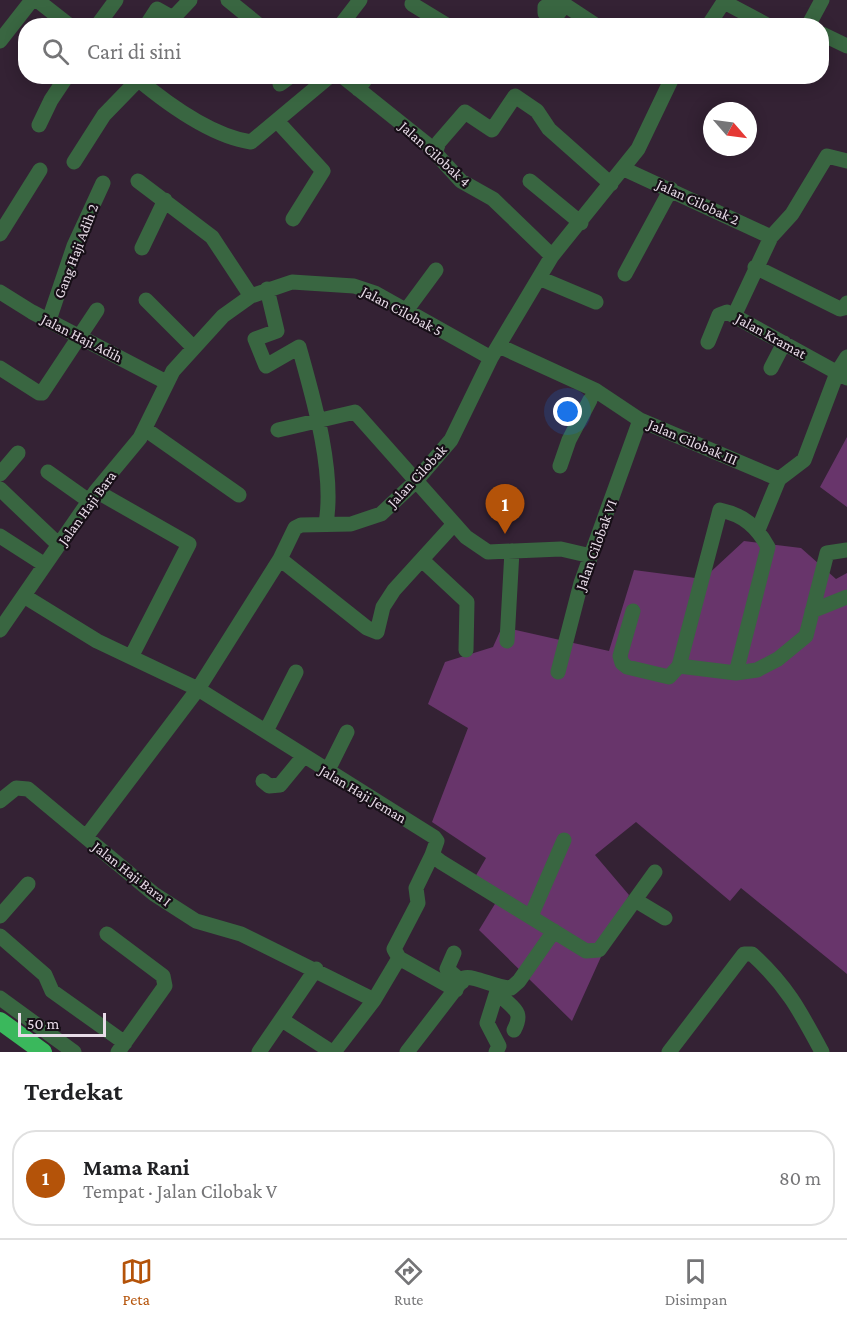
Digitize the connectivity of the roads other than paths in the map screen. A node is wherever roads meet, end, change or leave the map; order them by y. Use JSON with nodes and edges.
{"nodes":[{"id":1,"x":116,"y":0,"type":"edge"},
{"id":2,"x":189,"y":0,"type":"edge"},
{"id":3,"x":228,"y":0,"type":"edge"},
{"id":4,"x":360,"y":0,"type":"edge"},
{"id":5,"x":822,"y":0,"type":"edge"},
{"id":6,"x":31,"y":1,"type":"edge"},
{"id":7,"x":725,"y":1,"type":"edge"},
{"id":8,"x":410,"y":7,"type":"edge"},
{"id":9,"x":545,"y":13,"type":"edge"},
{"id":10,"x":58,"y":18,"type":"edge"},
{"id":11,"x":103,"y":18,"type":"edge"},
{"id":12,"x":151,"y":18,"type":"edge"},
{"id":13,"x":173,"y":18,"type":"edge"},
{"id":14,"x":173,"y":18,"type":"edge"},
{"id":15,"x":250,"y":18,"type":"edge"},
{"id":16,"x":346,"y":18,"type":"edge"},
{"id":17,"x":432,"y":18,"type":"edge"},
{"id":18,"x":586,"y":18,"type":"edge"},
{"id":19,"x":713,"y":18,"type":"edge"},
{"id":20,"x":755,"y":18,"type":"edge"},
{"id":21,"x":812,"y":18,"type":"edge"},
{"id":22,"x":829,"y":37,"type":"edge"},
{"id":23,"x":0,"y":41,"type":"edge"},
{"id":24,"x":847,"y":46,"type":"edge"},
{"id":25,"x":62,"y":84,"type":"edge"},
{"id":26,"x":131,"y":84,"type":"edge"},
{"id":27,"x":144,"y":84,"type":"edge"},
{"id":28,"x":321,"y":84,"type":"edge"},
{"id":29,"x":364,"y":84,"type":"edge"},
{"id":30,"x":668,"y":84,"type":"edge"},
{"id":31,"x":278,"y":122,"type":"junction"},
{"id":32,"x":39,"y":125,"type":"dead end"},
{"id":33,"x":435,"y":153,"type":"junction"},
{"id":34,"x":847,"y":161,"type":"edge"},
{"id":35,"x":74,"y":162,"type":"dead end"},
{"id":36,"x":624,"y":169,"type":"junction"},
{"id":37,"x":40,"y":170,"type":"dead end"},
{"id":38,"x":138,"y":181,"type":"dead end"},
{"id":39,"x":530,"y":181,"type":"dead end"},
{"id":40,"x":103,"y":183,"type":"dead end"},
{"id":41,"x":611,"y":184,"type":"junction"},
{"id":42,"x":671,"y":189,"type":"junction"},
{"id":43,"x":165,"y":200,"type":"junction"},
{"id":44,"x":293,"y":219,"type":"dead end"},
{"id":45,"x":581,"y":223,"type":"junction"},
{"id":46,"x":0,"y":234,"type":"edge"},
{"id":47,"x":771,"y":237,"type":"junction"},
{"id":48,"x":142,"y":248,"type":"dead end"},
{"id":49,"x":552,"y":256,"type":"junction"},
{"id":50,"x":755,"y":267,"type":"junction"},
{"id":51,"x":436,"y":270,"type":"dead end"},
{"id":52,"x":626,"y":274,"type":"dead end"},
{"id":53,"x":539,"y":278,"type":"junction"},
{"id":54,"x":267,"y":289,"type":"junction"},
{"id":55,"x":0,"y":292,"type":"edge"},
{"id":56,"x":251,"y":296,"type":"junction"},
{"id":57,"x":146,"y":300,"type":"dead end"},
{"id":58,"x":596,"y":302,"type":"dead end"},
{"id":59,"x":847,"y":303,"type":"edge"},
{"id":60,"x":97,"y":310,"type":"dead end"},
{"id":61,"x":405,"y":312,"type":"junction"},
{"id":62,"x":734,"y":316,"type":"junction"},
{"id":63,"x":49,"y":320,"type":"junction"},
{"id":64,"x":79,"y":334,"type":"junction"},
{"id":65,"x":708,"y":342,"type":"dead end"},
{"id":66,"x":784,"y":344,"type":"junction"},
{"id":67,"x":194,"y":347,"type":"junction"},
{"id":68,"x":495,"y":352,"type":"junction"},
{"id":69,"x":847,"y":357,"type":"edge"},
{"id":70,"x":0,"y":368,"type":"edge"},
{"id":71,"x":771,"y":368,"type":"dead end"},
{"id":72,"x":842,"y":376,"type":"edge"},
{"id":73,"x":166,"y":382,"type":"junction"},
{"id":74,"x":593,"y":394,"type":"junction"},
{"id":75,"x":320,"y":420,"type":"junction"},
{"id":76,"x":640,"y":420,"type":"junction"},
{"id":77,"x":145,"y":429,"type":"junction"},
{"id":78,"x":278,"y":430,"type":"dead end"},
{"id":79,"x":18,"y":453,"type":"dead end"},
{"id":80,"x":560,"y":466,"type":"dead end"},
{"id":81,"x":48,"y":472,"type":"dead end"},
{"id":82,"x":0,"y":474,"type":"edge"},
{"id":83,"x":779,"y":479,"type":"junction"},
{"id":84,"x":415,"y":482,"type":"junction"},
{"id":85,"x":0,"y":489,"type":"edge"},
{"id":86,"x":239,"y":495,"type":"dead end"},
{"id":87,"x":92,"y":496,"type":"junction"},
{"id":88,"x":326,"y":523,"type":"junction"},
{"id":89,"x":454,"y":524,"type":"junction"},
{"id":90,"x":758,"y":530,"type":"junction"},
{"id":91,"x":0,"y":536,"type":"edge"},
{"id":92,"x":59,"y":545,"type":"junction"},
{"id":93,"x":847,"y":550,"type":"edge"},
{"id":94,"x":512,"y":551,"type":"junction"},
{"id":95,"x":591,"y":556,"type":"junction"},
{"id":96,"x":280,"y":559,"type":"junction"},
{"id":97,"x":422,"y":560,"type":"junction"},
{"id":98,"x":45,"y":565,"type":"junction"},
{"id":99,"x":24,"y":596,"type":"junction"},
{"id":100,"x":847,"y":597,"type":"edge"},
{"id":101,"x":633,"y":611,"type":"dead end"},
{"id":102,"x":812,"y":611,"type":"junction"},
{"id":103,"x":0,"y":630,"type":"edge"},
{"id":104,"x":507,"y":634,"type":"dead end"},
{"id":105,"x":466,"y":650,"type":"dead end"},
{"id":106,"x":130,"y":657,"type":"junction"},
{"id":107,"x":679,"y":666,"type":"junction"},
{"id":108,"x":296,"y":672,"type":"dead end"},
{"id":109,"x":558,"y":672,"type":"dead end"},
{"id":110,"x":736,"y":674,"type":"junction"},
{"id":111,"x":198,"y":689,"type":"junction"},
{"id":112,"x":266,"y":731,"type":"junction"},
{"id":113,"x":347,"y":732,"type":"dead end"},
{"id":114,"x":303,"y":757,"type":"junction"},
{"id":115,"x":327,"y":772,"type":"junction"},
{"id":116,"x":264,"y":781,"type":"dead end"},
{"id":117,"x":0,"y":801,"type":"edge"},
{"id":118,"x":86,"y":837,"type":"junction"},
{"id":119,"x":564,"y":840,"type":"dead end"},
{"id":120,"x":432,"y":855,"type":"junction"},
{"id":121,"x":655,"y":872,"type":"dead end"},
{"id":122,"x":28,"y":884,"type":"dead end"},
{"id":123,"x":635,"y":900,"type":"junction"},
{"id":124,"x":0,"y":916,"type":"edge"},
{"id":125,"x":531,"y":916,"type":"junction"},
{"id":126,"x":665,"y":918,"type":"dead end"},
{"id":127,"x":554,"y":931,"type":"junction"},
{"id":128,"x":107,"y":934,"type":"dead end"},
{"id":129,"x":0,"y":936,"type":"edge"},
{"id":130,"x":454,"y":953,"type":"dead end"},
{"id":131,"x":399,"y":958,"type":"junction"},
{"id":132,"x":316,"y":969,"type":"junction"},
{"id":133,"x":459,"y":986,"type":"junction"},
{"id":134,"x":501,"y":988,"type":"junction"},
{"id":135,"x":0,"y":998,"type":"edge"},
{"id":136,"x":374,"y":1000,"type":"junction"},
{"id":137,"x":282,"y":1020,"type":"junction"},
{"id":138,"x":0,"y":1021,"type":"edge"},
{"id":139,"x":514,"y":1030,"type":"dead end"},
{"id":140,"x":121,"y":1047,"type":"edge"},
{"id":141,"x":262,"y":1051,"type":"edge"},
{"id":142,"x":43,"y":1052,"type":"edge"},
{"id":143,"x":74,"y":1052,"type":"edge"},
{"id":144,"x":333,"y":1052,"type":"edge"},
{"id":145,"x":407,"y":1052,"type":"edge"},
{"id":146,"x":496,"y":1052,"type":"edge"},
{"id":147,"x":669,"y":1052,"type":"edge"},
{"id":148,"x":822,"y":1052,"type":"edge"}],
"edges":[{"from":1,"to":11,"type":"street"},
{"from":2,"to":13,"type":"street"},
{"from":3,"to":15,"type":"street"},
{"from":4,"to":16,"type":"street"},
{"from":5,"to":21,"type":"street"},
{"from":6,"to":10,"type":"street"},
{"from":6,"to":23,"type":"street"},
{"from":7,"to":19,"type":"street"},
{"from":7,"to":20,"type":"street"},
{"from":8,"to":17,"type":"street"},
{"from":9,"to":18,"type":"street"},
{"from":12,"to":14,"type":"street"},
{"from":22,"to":24,"type":"street"},
{"from":25,"to":32,"type":"street"},
{"from":26,"to":35,"type":"street"},
{"from":27,"to":31,"type":"street"},
{"from":28,"to":31,"type":"street"},
{"from":29,"to":33,"type":"street","name":"Jalan Cilobak 4"},
{"from":30,"to":36,"type":"street","name":"Jalan Cilobak"},
{"from":31,"to":44,"type":"street"},
{"from":33,"to":41,"type":"street"},
{"from":33,"to":49,"type":"street","name":"Jalan Cilobak 4"},
{"from":34,"to":47,"type":"street"},
{"from":36,"to":41,"type":"street","name":"Jalan Cilobak"},
{"from":36,"to":42,"type":"street","name":"Jalan Cilobak 2"},
{"from":37,"to":46,"type":"street"},
{"from":38,"to":43,"type":"street"},
{"from":39,"to":45,"type":"street"},
{"from":40,"to":63,"type":"street","name":"Gang Haji Adih 2"},
{"from":41,"to":45,"type":"street","name":"Jalan Cilobak"},
{"from":42,"to":47,"type":"street","name":"Jalan Cilobak 2"},
{"from":42,"to":52,"type":"street"},
{"from":43,"to":48,"type":"street"},
{"from":43,"to":56,"type":"street"},
{"from":45,"to":49,"type":"street","name":"Jalan Cilobak"},
{"from":47,"to":50,"type":"street"},
{"from":49,"to":53,"type":"street","name":"Jalan Cilobak"},
{"from":50,"to":59,"type":"street"},
{"from":50,"to":62,"type":"street"},
{"from":51,"to":61,"type":"street"},
{"from":53,"to":58,"type":"street"},
{"from":53,"to":68,"type":"street","name":"Jalan Cilobak"},
{"from":54,"to":56,"type":"street","name":"Jalan Cilobak 5"},
{"from":54,"to":61,"type":"street","name":"Jalan Cilobak 5"},
{"from":54,"to":75,"type":"street"},
{"from":55,"to":63,"type":"street","name":"Jalan Haji Adih"},
{"from":56,"to":67,"type":"street","name":"Jalan Cilobak 5"},
{"from":57,"to":67,"type":"street"},
{"from":60,"to":64,"type":"street"},
{"from":61,"to":68,"type":"street","name":"Jalan Cilobak 5"},
{"from":62,"to":65,"type":"street","name":"Jalan Kramat"},
{"from":62,"to":66,"type":"street","name":"Jalan Kramat"},
{"from":63,"to":64,"type":"street","name":"Jalan Haji Adih"},
{"from":64,"to":70,"type":"street"},
{"from":64,"to":73,"type":"street","name":"Jalan Haji Adih"},
{"from":66,"to":71,"type":"street"},
{"from":66,"to":72,"type":"street","name":"Jalan Kramat"},
{"from":67,"to":73,"type":"street","name":"Jalan Cilobak 5"},
{"from":68,"to":74,"type":"street","name":"Jalan Cilobak III"},
{"from":68,"to":84,"type":"street","name":"Jalan Cilobak"},
{"from":69,"to":72,"type":"street"},
{"from":72,"to":83,"type":"street"},
{"from":73,"to":77,"type":"street","name":"Jalan Haji Bara"},
{"from":74,"to":76,"type":"street","name":"Jalan Cilobak III"},
{"from":74,"to":80,"type":"street"},
{"from":75,"to":78,"type":"street"},
{"from":75,"to":84,"type":"street"},
{"from":75,"to":88,"type":"street"},
{"from":76,"to":83,"type":"street","name":"Jalan Cilobak III"},
{"from":76,"to":95,"type":"street","name":"Jalan Cilobak VI"},
{"from":77,"to":86,"type":"street"},
{"from":77,"to":87,"type":"street","name":"Jalan Haji Bara"},
{"from":79,"to":82,"type":"street"},
{"from":81,"to":87,"type":"street"},
{"from":83,"to":90,"type":"street"},
{"from":84,"to":88,"type":"street","name":"Jalan Cilobak"},
{"from":84,"to":89,"type":"street"},
{"from":85,"to":92,"type":"street"},
{"from":87,"to":92,"type":"street","name":"Jalan Haji Bara"},
{"from":87,"to":106,"type":"street"},
{"from":88,"to":96,"type":"street","name":"Jalan Cilobak"},
{"from":89,"to":94,"type":"street"},
{"from":89,"to":97,"type":"street"},
{"from":90,"to":107,"type":"street"},
{"from":90,"to":110,"type":"street"},
{"from":91,"to":98,"type":"street"},
{"from":92,"to":98,"type":"street","name":"Jalan Haji Bara"},
{"from":93,"to":102,"type":"street"},
{"from":94,"to":95,"type":"street"},
{"from":94,"to":104,"type":"street"},
{"from":95,"to":109,"type":"street","name":"Jalan Cilobak VI"},
{"from":96,"to":97,"type":"street"},
{"from":96,"to":111,"type":"street","name":"Jalan Cilobak"},
{"from":97,"to":105,"type":"street"},
{"from":98,"to":99,"type":"street","name":"Jalan Haji Bara"},
{"from":99,"to":103,"type":"street","name":"Jalan Haji Bara"},
{"from":99,"to":106,"type":"street","name":"Jalan Haji Jeman"},
{"from":100,"to":102,"type":"street"},
{"from":101,"to":107,"type":"street"},
{"from":102,"to":110,"type":"street"},
{"from":106,"to":111,"type":"street","name":"Jalan Haji Jeman"},
{"from":107,"to":110,"type":"street"},
{"from":108,"to":112,"type":"street"},
{"from":111,"to":112,"type":"street","name":"Jalan Haji Jeman"},
{"from":111,"to":118,"type":"street","name":"Jalan Cilobak"},
{"from":112,"to":114,"type":"street","name":"Jalan Haji Jeman"},
{"from":113,"to":115,"type":"street"},
{"from":114,"to":115,"type":"street","name":"Jalan Haji Jeman"},
{"from":114,"to":116,"type":"street"},
{"from":115,"to":120,"type":"street","name":"Jalan Haji Jeman"},
{"from":117,"to":118,"type":"street","name":"Jalan Haji Bara I"},
{"from":118,"to":132,"type":"street","name":"Jalan Haji Bara I"},
{"from":119,"to":125,"type":"street"},
{"from":120,"to":125,"type":"street"},
{"from":120,"to":131,"type":"street"},
{"from":121,"to":123,"type":"street"},
{"from":122,"to":124,"type":"street"},
{"from":123,"to":126,"type":"street"},
{"from":123,"to":127,"type":"street"},
{"from":125,"to":127,"type":"street"},
{"from":127,"to":134,"type":"street"},
{"from":128,"to":140,"type":"street"},
{"from":129,"to":140,"type":"street"},
{"from":130,"to":133,"type":"street"},
{"from":131,"to":133,"type":"street"},
{"from":131,"to":136,"type":"street"},
{"from":132,"to":136,"type":"street","name":"Jalan Haji Bara I"},
{"from":132,"to":137,"type":"street"},
{"from":133,"to":134,"type":"street"},
{"from":133,"to":145,"type":"street"},
{"from":134,"to":139,"type":"street"},
{"from":134,"to":146,"type":"street"},
{"from":135,"to":143,"type":"street"},
{"from":136,"to":144,"type":"street"},
{"from":137,"to":141,"type":"street"},
{"from":137,"to":144,"type":"street"},
{"from":138,"to":142,"type":"highway"},
{"from":147,"to":148,"type":"street"}]}
